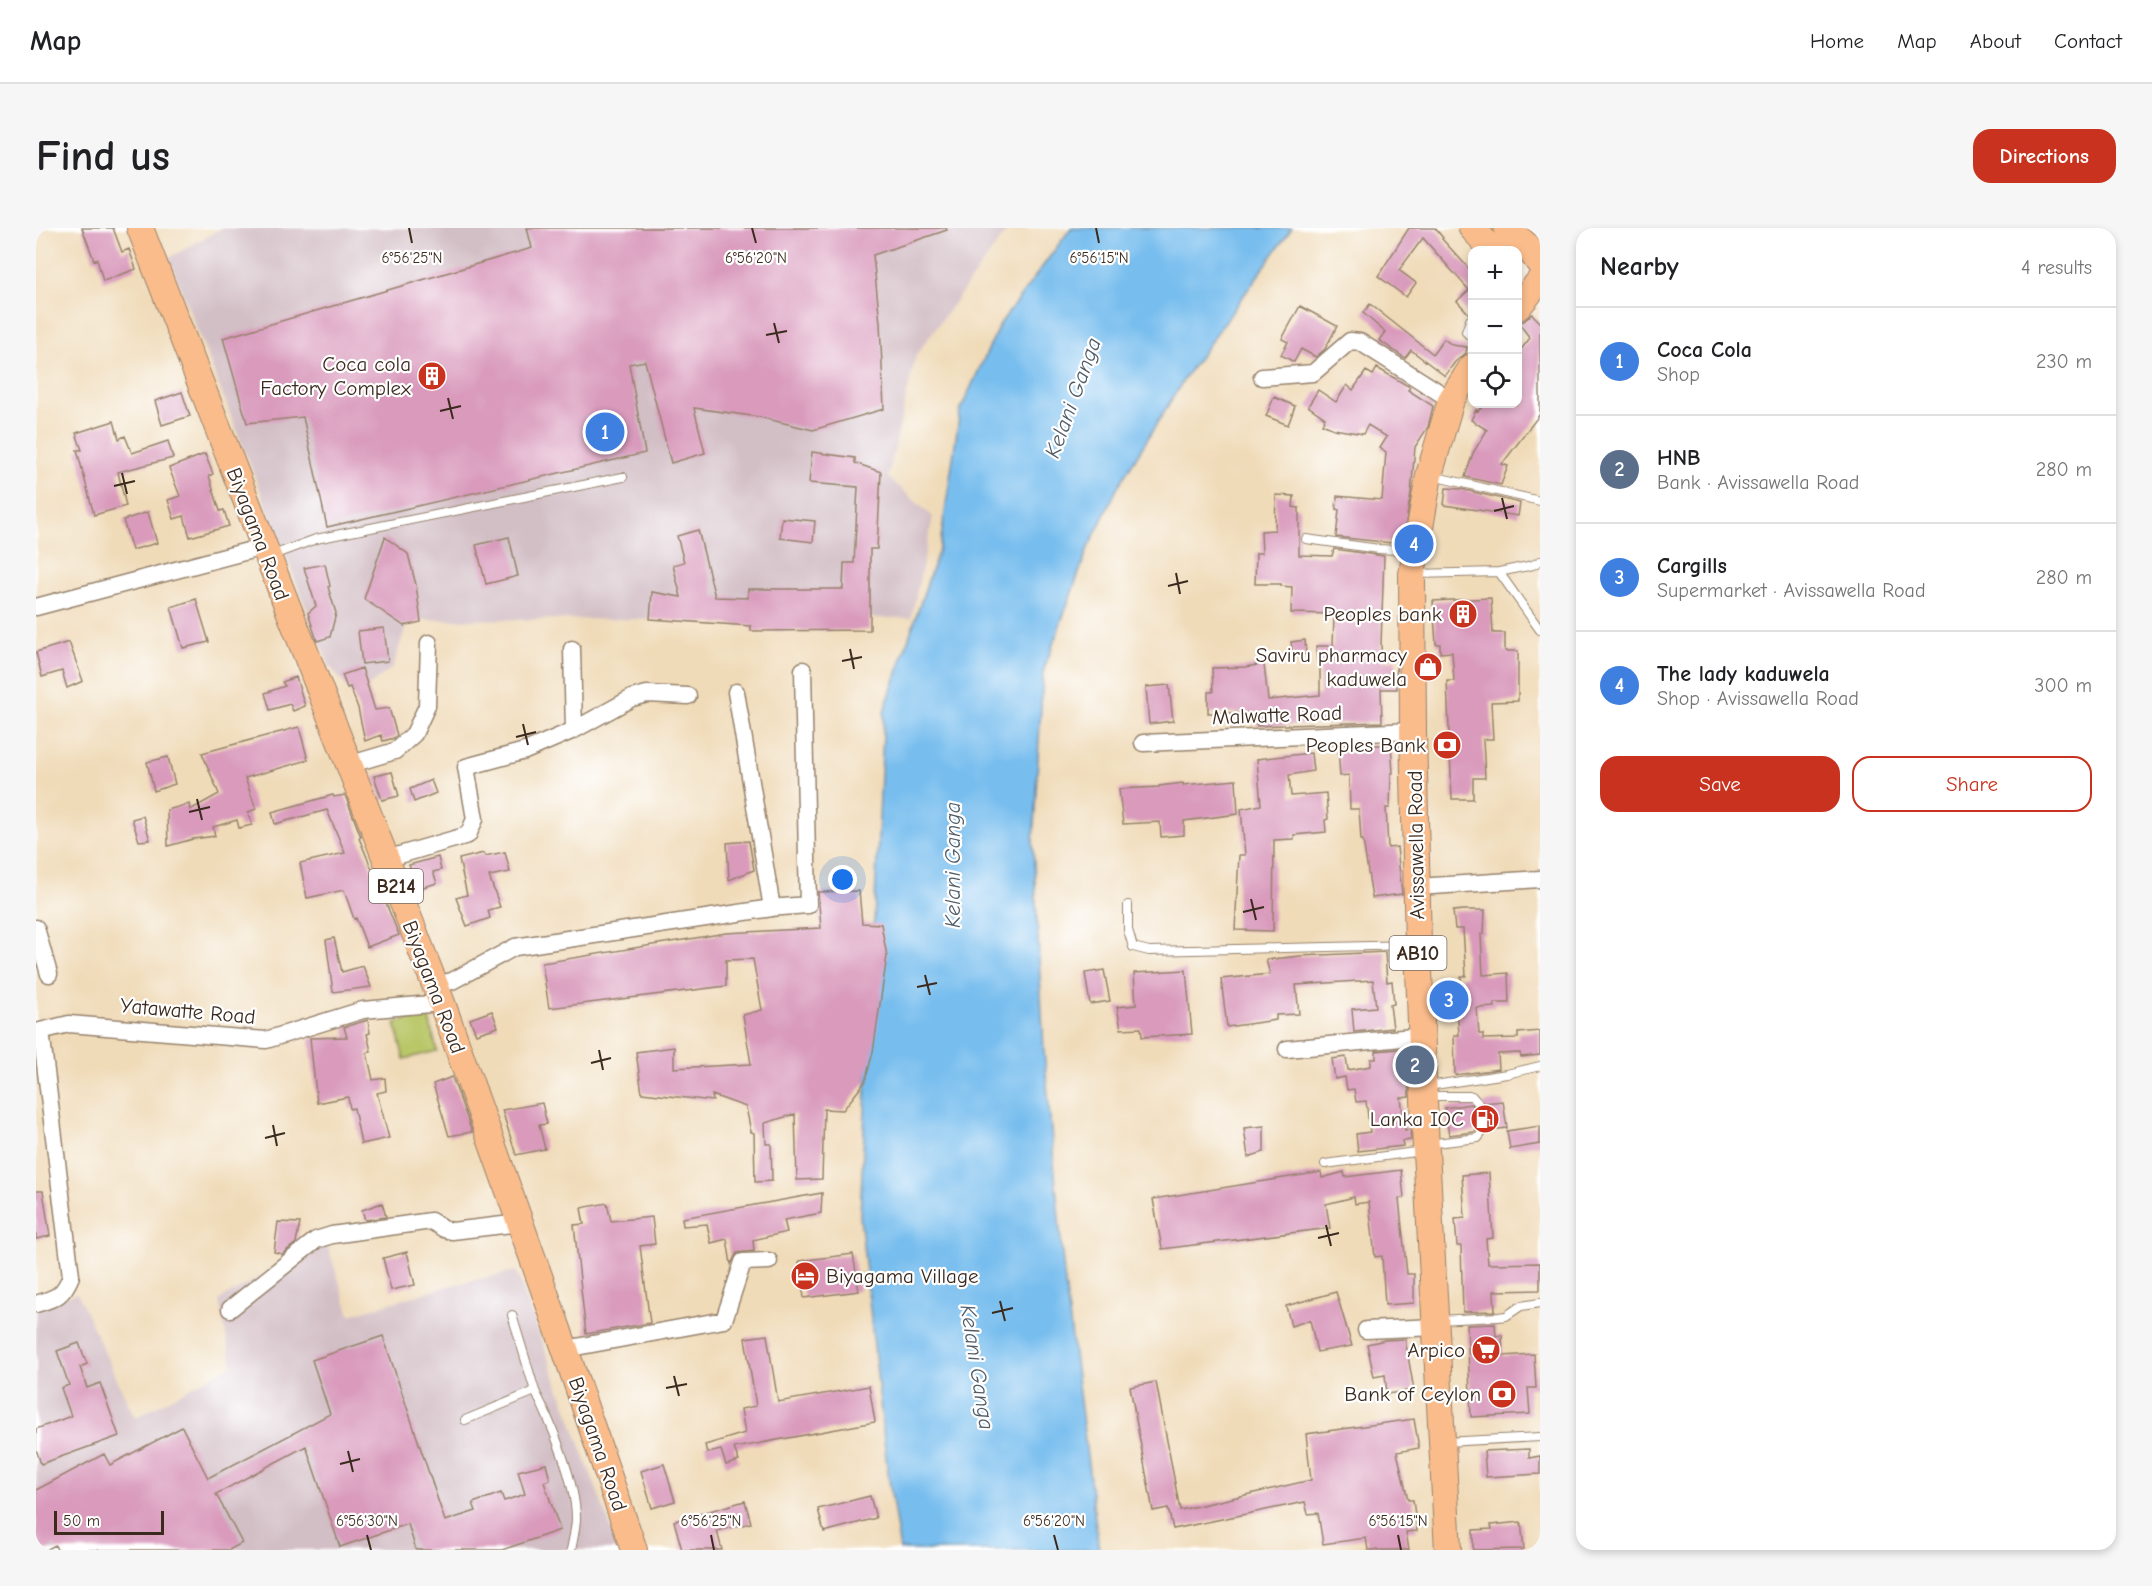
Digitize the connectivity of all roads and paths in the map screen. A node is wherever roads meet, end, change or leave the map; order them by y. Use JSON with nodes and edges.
{"nodes":[{"id":1,"x":140,"y":228,"type":"edge"},
{"id":2,"x":1507,"y":228,"type":"edge"},
{"id":3,"x":1522,"y":264,"type":"edge"},
{"id":4,"x":1540,"y":264,"type":"edge"},
{"id":5,"x":1540,"y":271,"type":"edge"},
{"id":6,"x":1540,"y":280,"type":"edge"},
{"id":7,"x":1522,"y":302,"type":"edge"},
{"id":8,"x":1468,"y":374,"type":"edge"},
{"id":9,"x":1262,"y":377,"type":"dead end"},
{"id":10,"x":1451,"y":400,"type":"junction"},
{"id":11,"x":1429,"y":475,"type":"junction"},
{"id":12,"x":623,"y":477,"type":"dead end"},
{"id":13,"x":1540,"y":501,"type":"edge"},
{"id":14,"x":1306,"y":539,"type":"dead end"},
{"id":15,"x":265,"y":552,"type":"junction"},
{"id":16,"x":1540,"y":561,"type":"edge"},
{"id":17,"x":1414,"y":562,"type":"junction"},
{"id":18,"x":1499,"y":572,"type":"junction"},
{"id":19,"x":36,"y":607,"type":"edge"},
{"id":20,"x":1540,"y":630,"type":"edge"},
{"id":21,"x":429,"y":643,"type":"dead end"},
{"id":22,"x":572,"y":649,"type":"dead end"},
{"id":23,"x":802,"y":670,"type":"dead end"},
{"id":24,"x":736,"y":692,"type":"dead end"},
{"id":25,"x":688,"y":696,"type":"dead end"},
{"id":26,"x":574,"y":730,"type":"junction"},
{"id":27,"x":1413,"y":731,"type":"junction"},
{"id":28,"x":1143,"y":743,"type":"dead end"},
{"id":29,"x":348,"y":765,"type":"junction"},
{"id":30,"x":386,"y":860,"type":"junction"},
{"id":31,"x":1540,"y":879,"type":"edge"},
{"id":32,"x":1417,"y":887,"type":"junction"},
{"id":33,"x":1128,"y":905,"type":"dead end"},
{"id":34,"x":768,"y":908,"type":"junction"},
{"id":35,"x":36,"y":928,"type":"edge"},
{"id":36,"x":1418,"y":945,"type":"junction"},
{"id":37,"x":49,"y":974,"type":"dead end"},
{"id":38,"x":438,"y":994,"type":"junction"},
{"id":39,"x":39,"y":1031,"type":"edge"},
{"id":40,"x":1423,"y":1036,"type":"junction"},
{"id":41,"x":1287,"y":1049,"type":"dead end"},
{"id":42,"x":1540,"y":1066,"type":"edge"},
{"id":43,"x":1424,"y":1091,"type":"junction"},
{"id":44,"x":1478,"y":1103,"type":"dead end"},
{"id":45,"x":1483,"y":1131,"type":"dead end"},
{"id":46,"x":1426,"y":1148,"type":"junction"},
{"id":47,"x":1325,"y":1164,"type":"dead end"},
{"id":48,"x":520,"y":1223,"type":"junction"},
{"id":49,"x":770,"y":1261,"type":"dead end"},
{"id":50,"x":1540,"y":1303,"type":"edge"},
{"id":51,"x":36,"y":1304,"type":"edge"},
{"id":52,"x":230,"y":1309,"type":"dead end"},
{"id":53,"x":512,"y":1315,"type":"dead end"},
{"id":54,"x":1437,"y":1324,"type":"junction"},
{"id":55,"x":1366,"y":1330,"type":"dead end"},
{"id":56,"x":565,"y":1349,"type":"junction"},
{"id":57,"x":535,"y":1391,"type":"junction"},
{"id":58,"x":465,"y":1420,"type":"dead end"},
{"id":59,"x":1540,"y":1437,"type":"edge"},
{"id":60,"x":1442,"y":1442,"type":"junction"},
{"id":61,"x":572,"y":1550,"type":"edge"},
{"id":62,"x":633,"y":1550,"type":"edge"},
{"id":63,"x":1448,"y":1550,"type":"edge"}],
"edges":[{"from":1,"to":15,"type":"main road","name":"Biyagama Road","number":"B214"},
{"from":2,"to":4,"type":"main road"},
{"from":3,"to":5,"type":"main road"},
{"from":6,"to":7,"type":"main road"},
{"from":8,"to":10,"type":"main road","name":"Avissawella Road","number":"AB10"},
{"from":9,"to":10,"type":"street"},
{"from":10,"to":11,"type":"main road","name":"Avissawella Road","number":"AB10"},
{"from":11,"to":13,"type":"lane"},
{"from":11,"to":17,"type":"main road","name":"Avissawella Road","number":"AB10"},
{"from":12,"to":15,"type":"lane"},
{"from":14,"to":17,"type":"lane"},
{"from":15,"to":19,"type":"street"},
{"from":15,"to":29,"type":"main road","name":"Biyagama Road","number":"B214"},
{"from":16,"to":18,"type":"lane"},
{"from":17,"to":18,"type":"lane"},
{"from":17,"to":27,"type":"main road","name":"Avissawella Road","number":"AB10"},
{"from":18,"to":20,"type":"lane"},
{"from":21,"to":29,"type":"street"},
{"from":22,"to":26,"type":"street"},
{"from":23,"to":34,"type":"street","name":"Yatawatte Road"},
{"from":24,"to":34,"type":"street"},
{"from":25,"to":26,"type":"street"},
{"from":26,"to":30,"type":"street"},
{"from":27,"to":28,"type":"street","name":"Malwatte Road"},
{"from":27,"to":32,"type":"main road","name":"Avissawella Road","number":"AB10"},
{"from":29,"to":30,"type":"main road","name":"Biyagama Road","number":"B214"},
{"from":30,"to":38,"type":"main road","name":"Biyagama Road","number":"B214"},
{"from":31,"to":32,"type":"street"},
{"from":32,"to":36,"type":"main road","name":"Avissawella Road","number":"AB10"},
{"from":33,"to":36,"type":"lane"},
{"from":34,"to":38,"type":"street","name":"Yatawatte Road"},
{"from":35,"to":37,"type":"street"},
{"from":36,"to":40,"type":"main road","name":"Avissawella Road","number":"AB10"},
{"from":38,"to":39,"type":"street","name":"Yatawatte Road"},
{"from":38,"to":48,"type":"main road","name":"Biyagama Road","number":"B214"},
{"from":39,"to":51,"type":"street"},
{"from":40,"to":41,"type":"street"},
{"from":40,"to":43,"type":"main road","name":"Avissawella Road","number":"AB10"},
{"from":42,"to":43,"type":"lane"},
{"from":43,"to":44,"type":"lane"},
{"from":43,"to":46,"type":"main road","name":"Avissawella Road","number":"AB10"},
{"from":45,"to":46,"type":"lane"},
{"from":46,"to":47,"type":"lane"},
{"from":46,"to":54,"type":"main road","name":"Avissawella Road","number":"AB10"},
{"from":48,"to":52,"type":"street"},
{"from":48,"to":56,"type":"main road","name":"Biyagama Road","number":"B214"},
{"from":49,"to":56,"type":"street"},
{"from":50,"to":54,"type":"lane"},
{"from":53,"to":57,"type":"lane"},
{"from":54,"to":55,"type":"street"},
{"from":54,"to":60,"type":"main road","name":"Avissawella Road","number":"AB10"},
{"from":56,"to":62,"type":"main road","name":"Biyagama Road","number":"B214"},
{"from":57,"to":58,"type":"lane"},
{"from":57,"to":61,"type":"lane"},
{"from":59,"to":60,"type":"lane"},
{"from":60,"to":63,"type":"main road","name":"Avissawella Road","number":"AB10"}]}
